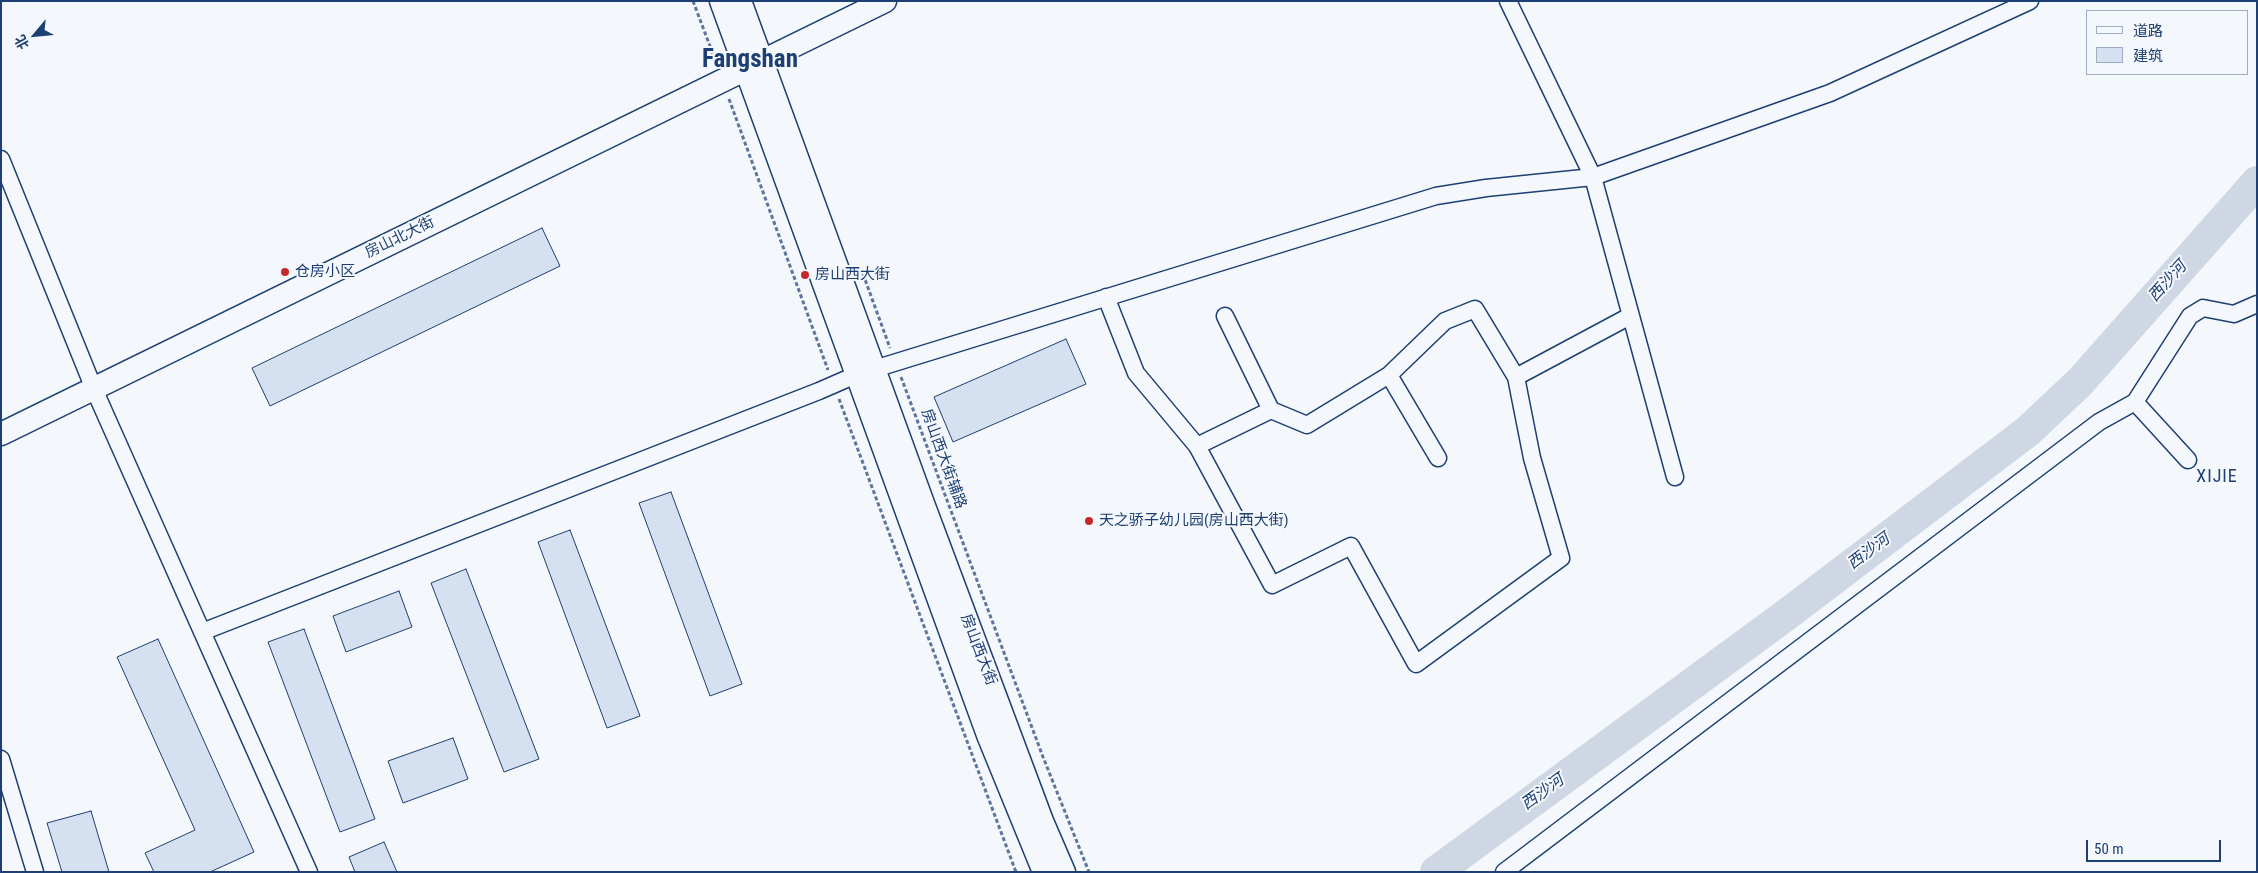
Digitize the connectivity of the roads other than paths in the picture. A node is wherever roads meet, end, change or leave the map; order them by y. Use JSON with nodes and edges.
{"nodes":[{"id":1,"x":721,"y":1,"type":"edge"},
{"id":2,"x":740,"y":1,"type":"edge"},
{"id":3,"x":885,"y":1,"type":"edge"},
{"id":4,"x":1508,"y":1,"type":"edge"},
{"id":5,"x":2030,"y":1,"type":"edge"},
{"id":6,"x":753,"y":65,"type":"junction"},
{"id":7,"x":1,"y":160,"type":"edge"},
{"id":8,"x":1593,"y":177,"type":"junction"},
{"id":9,"x":1106,"y":297,"type":"junction"},
{"id":10,"x":2257,"y":304,"type":"edge"},
{"id":11,"x":1225,"y":316,"type":"dead end"},
{"id":12,"x":1630,"y":316,"type":"junction"},
{"id":13,"x":865,"y":371,"type":"junction"},
{"id":14,"x":1389,"y":375,"type":"junction"},
{"id":15,"x":1516,"y":377,"type":"junction"},
{"id":16,"x":94,"y":388,"type":"junction"},
{"id":17,"x":2135,"y":402,"type":"junction"},
{"id":18,"x":1271,"y":410,"type":"junction"},
{"id":19,"x":1,"y":434,"type":"edge"},
{"id":20,"x":1197,"y":446,"type":"junction"},
{"id":21,"x":1438,"y":458,"type":"dead end"},
{"id":22,"x":2188,"y":460,"type":"dead end"},
{"id":23,"x":1674,"y":477,"type":"dead end"},
{"id":24,"x":202,"y":632,"type":"junction"},
{"id":25,"x":1,"y":759,"type":"edge"},
{"id":26,"x":36,"y":872,"type":"edge"},
{"id":27,"x":308,"y":872,"type":"edge"},
{"id":28,"x":1044,"y":872,"type":"edge"},
{"id":29,"x":1064,"y":872,"type":"edge"},
{"id":30,"x":1504,"y":872,"type":"edge"}],
"edges":[{"from":1,"to":6,"type":"main road"},
{"from":2,"to":6,"type":"main road"},
{"from":3,"to":6,"type":"main road","name":"房山北大街"},
{"from":4,"to":8,"type":"street"},
{"from":5,"to":8,"type":"street"},
{"from":6,"to":13,"type":"main road","name":"房山西大街"},
{"from":6,"to":16,"type":"main road","name":"房山北大街"},
{"from":7,"to":16,"type":"street"},
{"from":8,"to":9,"type":"street"},
{"from":8,"to":12,"type":"street"},
{"from":9,"to":13,"type":"street"},
{"from":9,"to":20,"type":"street"},
{"from":10,"to":17,"type":"street"},
{"from":11,"to":18,"type":"street"},
{"from":12,"to":15,"type":"street"},
{"from":12,"to":23,"type":"street"},
{"from":13,"to":24,"type":"street"},
{"from":13,"to":28,"type":"main road","name":"房山西大街"},
{"from":13,"to":29,"type":"main road","name":"房山西大街"},
{"from":14,"to":15,"type":"street"},
{"from":14,"to":18,"type":"street"},
{"from":14,"to":21,"type":"street"},
{"from":15,"to":20,"type":"street"},
{"from":16,"to":19,"type":"main road","name":"房山北大街"},
{"from":16,"to":24,"type":"street"},
{"from":17,"to":22,"type":"street"},
{"from":17,"to":30,"type":"street"},
{"from":18,"to":20,"type":"street"},
{"from":24,"to":27,"type":"street"},
{"from":25,"to":26,"type":"street"}]}
